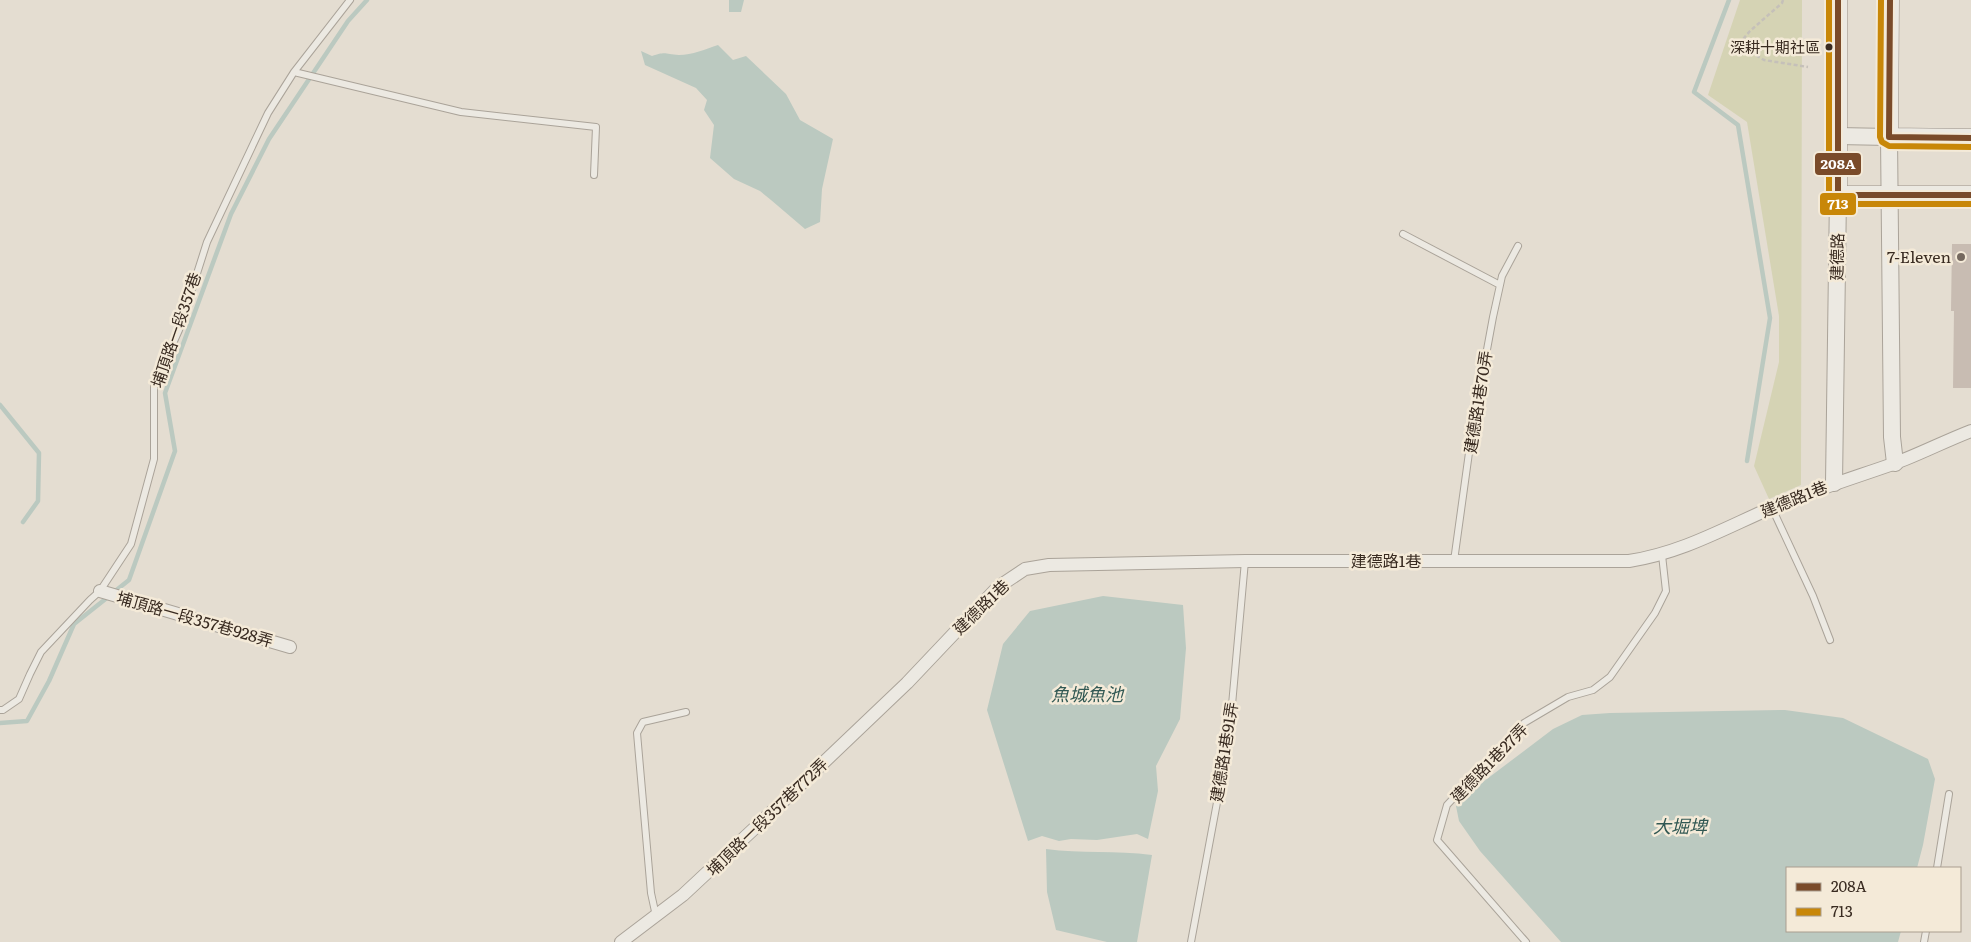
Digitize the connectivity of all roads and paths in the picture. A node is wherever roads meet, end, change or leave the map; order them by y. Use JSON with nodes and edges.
{"nodes":[{"id":1,"x":350,"y":0,"type":"edge"},
{"id":2,"x":1782,"y":0,"type":"edge"},
{"id":3,"x":1838,"y":0,"type":"edge"},
{"id":4,"x":1890,"y":0,"type":"edge"},
{"id":5,"x":1808,"y":67,"type":"dead end"},
{"id":6,"x":294,"y":72,"type":"junction"},
{"id":7,"x":1838,"y":136,"type":"junction"},
{"id":8,"x":1889,"y":137,"type":"junction"},
{"id":9,"x":1971,"y":138,"type":"edge"},
{"id":10,"x":594,"y":175,"type":"dead end"},
{"id":11,"x":1889,"y":194,"type":"junction"},
{"id":12,"x":1838,"y":195,"type":"junction"},
{"id":13,"x":1971,"y":195,"type":"edge"},
{"id":14,"x":1403,"y":234,"type":"dead end"},
{"id":15,"x":1518,"y":246,"type":"dead end"},
{"id":16,"x":1500,"y":285,"type":"junction"},
{"id":17,"x":1971,"y":432,"type":"edge"},
{"id":18,"x":1895,"y":464,"type":"junction"},
{"id":19,"x":1834,"y":483,"type":"junction"},
{"id":20,"x":1772,"y":508,"type":"junction"},
{"id":21,"x":1662,"y":555,"type":"junction"},
{"id":22,"x":1245,"y":561,"type":"junction"},
{"id":23,"x":1454,"y":561,"type":"junction"},
{"id":24,"x":100,"y":591,"type":"junction"},
{"id":25,"x":1830,"y":640,"type":"dead end"},
{"id":26,"x":290,"y":646,"type":"dead end"},
{"id":27,"x":906,"y":683,"type":"joint"},
{"id":28,"x":0,"y":710,"type":"edge"},
{"id":29,"x":686,"y":712,"type":"dead end"},
{"id":30,"x":1949,"y":794,"type":"dead end"},
{"id":31,"x":1937,"y":867,"type":"edge"},
{"id":32,"x":656,"y":917,"type":"junction"},
{"id":33,"x":620,"y":942,"type":"edge"},
{"id":34,"x":1191,"y":942,"type":"edge"},
{"id":35,"x":1526,"y":942,"type":"edge"}],
"edges":[{"from":1,"to":6,"type":"lane","name":"埔頂路一段357巷"},
{"from":2,"to":5,"type":"path"},
{"from":3,"to":7,"type":"main road","name":"建德路"},
{"from":4,"to":8,"type":"main road"},
{"from":6,"to":10,"type":"lane"},
{"from":6,"to":24,"type":"lane","name":"埔頂路一段357巷"},
{"from":7,"to":8,"type":"street"},
{"from":7,"to":12,"type":"main road","name":"建德路"},
{"from":8,"to":9,"type":"main road"},
{"from":8,"to":11,"type":"street"},
{"from":11,"to":12,"type":"main road"},
{"from":11,"to":13,"type":"main road"},
{"from":11,"to":18,"type":"street"},
{"from":12,"to":19,"type":"street","name":"建德路"},
{"from":14,"to":16,"type":"lane"},
{"from":15,"to":16,"type":"lane","name":"建德路1巷70弄"},
{"from":16,"to":23,"type":"lane","name":"建德路1巷70弄"},
{"from":17,"to":18,"type":"street","name":"建德路1巷"},
{"from":18,"to":19,"type":"street","name":"建德路1巷"},
{"from":19,"to":20,"type":"street","name":"建德路1巷"},
{"from":20,"to":21,"type":"street","name":"建德路1巷"},
{"from":20,"to":25,"type":"lane"},
{"from":21,"to":23,"type":"street","name":"建德路1巷"},
{"from":21,"to":35,"type":"lane","name":"建德路1巷27弄"},
{"from":22,"to":23,"type":"street","name":"建德路1巷"},
{"from":22,"to":27,"type":"street","name":"建德路1巷"},
{"from":22,"to":34,"type":"lane","name":"建德路1巷91弄"},
{"from":24,"to":26,"type":"street","name":"埔頂路一段357巷928弄"},
{"from":24,"to":28,"type":"lane","name":"埔頂路一段357巷"},
{"from":27,"to":32,"type":"street","name":"埔頂路一段357巷772弄"},
{"from":29,"to":32,"type":"lane"},
{"from":30,"to":31,"type":"lane"},
{"from":32,"to":33,"type":"street","name":"埔頂路一段357巷772弄"}]}
